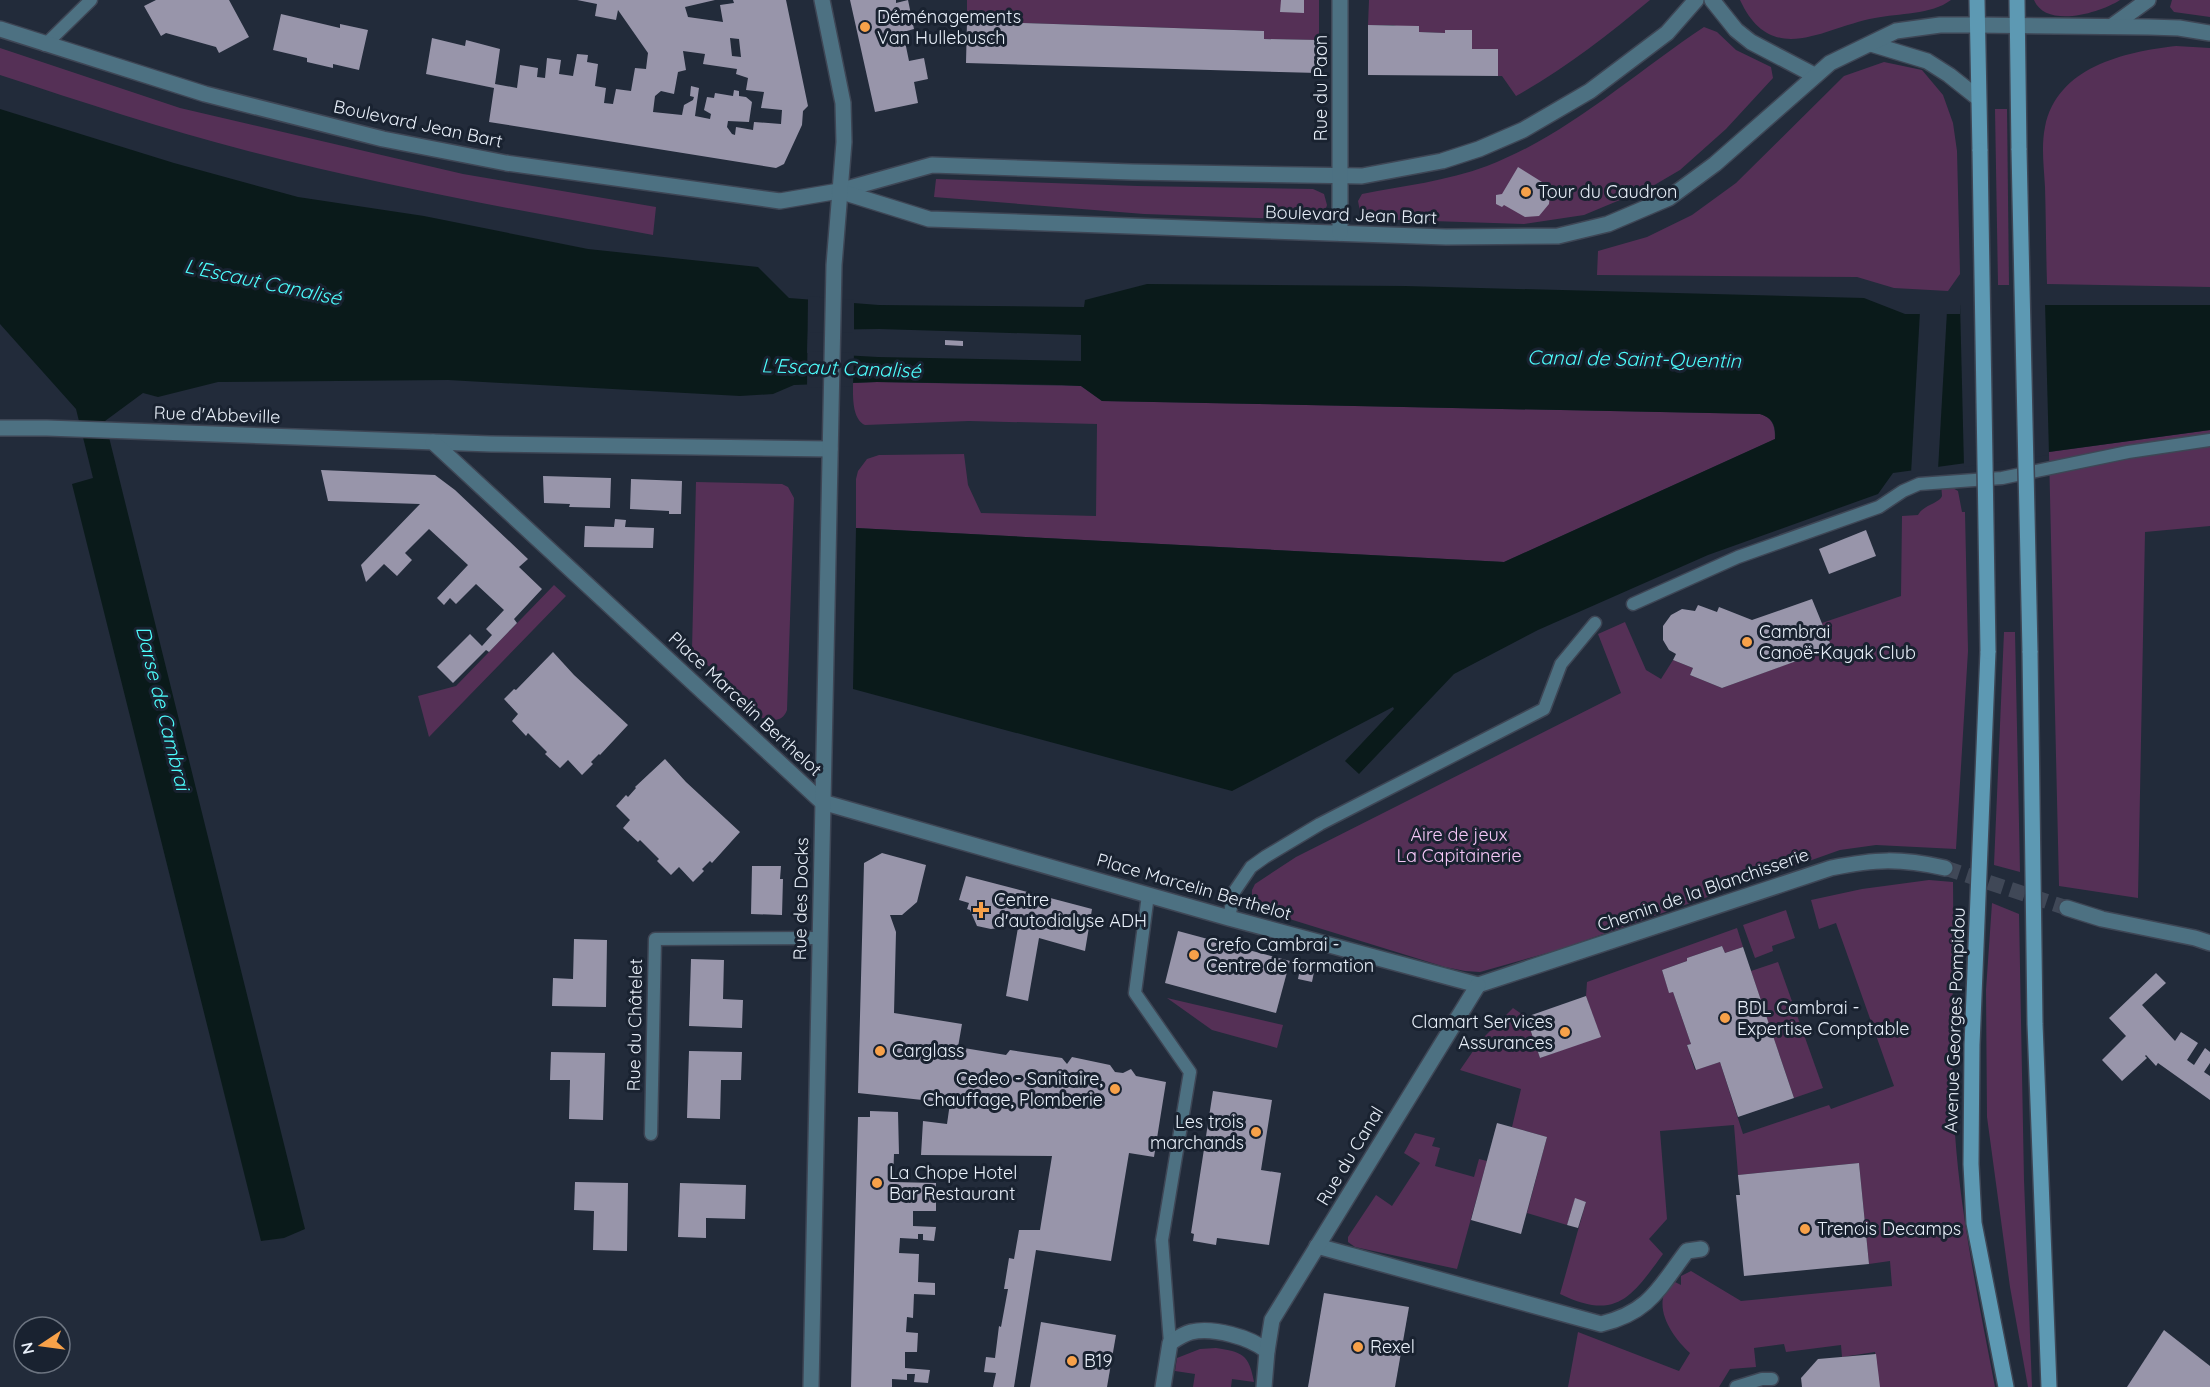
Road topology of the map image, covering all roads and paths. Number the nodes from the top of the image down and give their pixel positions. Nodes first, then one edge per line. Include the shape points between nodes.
1 (91, 0) edge
2 (822, 0) edge
3 (1341, 0) edge
4 (1696, 0) edge
5 (1713, 0) edge
6 (1977, 0) edge
7 (2017, 0) edge
8 (2148, 0) edge
9 (1977, 25) junction
10 (2017, 26) junction
11 (2112, 26) junction
12 (0, 29) edge
13 (2210, 33) edge
14 (1871, 44) junction
15 (45, 45) junction
16 (1814, 75) junction
17 (1978, 98) junction
18 (1341, 176) junction
19 (839, 191) junction
20 (1340, 233) junction
21 (1, 426) edge
22 (2210, 440) edge
23 (433, 442) junction
24 (830, 449) junction
25 (1634, 604) dead end
26 (1595, 623) dead end
27 (822, 802) junction
28 (1945, 867) tunnel mouth
29 (1148, 895) junction
30 (2067, 908) tunnel mouth
31 (1229, 918) junction
32 (820, 938) junction
33 (2210, 943) edge
34 (1478, 985) junction
35 (651, 1134) dead end
36 (1317, 1246) junction
37 (1701, 1249) dead end
38 (1170, 1343) junction
39 (1267, 1352) junction
40 (1772, 1379) dead end
41 (811, 1387) edge
42 (1163, 1387) edge
43 (1264, 1387) edge
44 (1736, 1387) edge
45 (2006, 1387) edge
46 (2049, 1387) edge

1 - 15 lane
2 - 19 street, Rue des Docks via 843,103
3 - 18 street, Rue du Paon
4 - 18 street, Boulevard Jean Bart via 1645,52 1590,91 1523,130 1442,161
5 - 16 street via 1736,30 1751,42
6 - 9 main road, Avenue Georges Pompidou
7 - 10 main road
8 - 11 street
9 - 10 street, Boulevard Jean Bart
9 - 14 street, Boulevard Jean Bart via 1896,31
9 - 17 main road, Avenue Georges Pompidou
10 - 11 street, Boulevard Jean Bart
10 - 46 main road, bridge via 2035,1012
11 - 13 street, Boulevard Jean Bart
12 - 15 street, Boulevard Jean Bart
14 - 16 street, Boulevard Jean Bart via 1845,54
14 - 17 street via 1927,61
15 - 19 street, Boulevard Jean Bart via 249,106 445,152 780,201
16 - 20 street, Boulevard Jean Bart via 1735,148 1683,189 1608,224 1542,238
17 - 45 main road, Avenue Georges Pompidou, bridge via 1988,651 1971,1164 1974,1224
18 - 19 street, Boulevard Jean Bart via 932,165
18 - 20 street, Rue du Paon
19 - 20 street, Boulevard Jean Bart via 929,219
19 - 24 street, Rue des Docks
21 - 23 street, Rue d'Abbeville
22 - 25 lane via 2002,478 1919,484 1880,507 1738,557
23 - 24 street
23 - 27 street, Place Marcelin Berthelot
24 - 27 street, Rue des Docks
26 - 31 lane via 1561,664 1544,709 1265,856 1251,867 1234,892
27 - 29 street, Place Marcelin Berthelot
27 - 32 street, Rue des Docks
28 - 34 street, Chemin de la Blanchisserie via 1896,859 1831,868
29 - 31 street, Place Marcelin Berthelot
29 - 38 lane via 1135,993 1190,1072 1162,1240
30 - 33 street via 2102,920
31 - 34 street, Place Marcelin Berthelot
32 - 35 lane, Rue du Châtelet via 655,939
32 - 41 street, Rue des Docks
34 - 36 street, Rue du Canal
36 - 37 street via 1601,1324 1619,1320 1647,1304 1687,1251
36 - 39 street, Rue du Canal via 1272,1320
38 - 39 street via 1190,1332 1205,1331 1239,1336
38 - 42 street
39 - 43 street, Rue du Canal
40 - 44 lane

